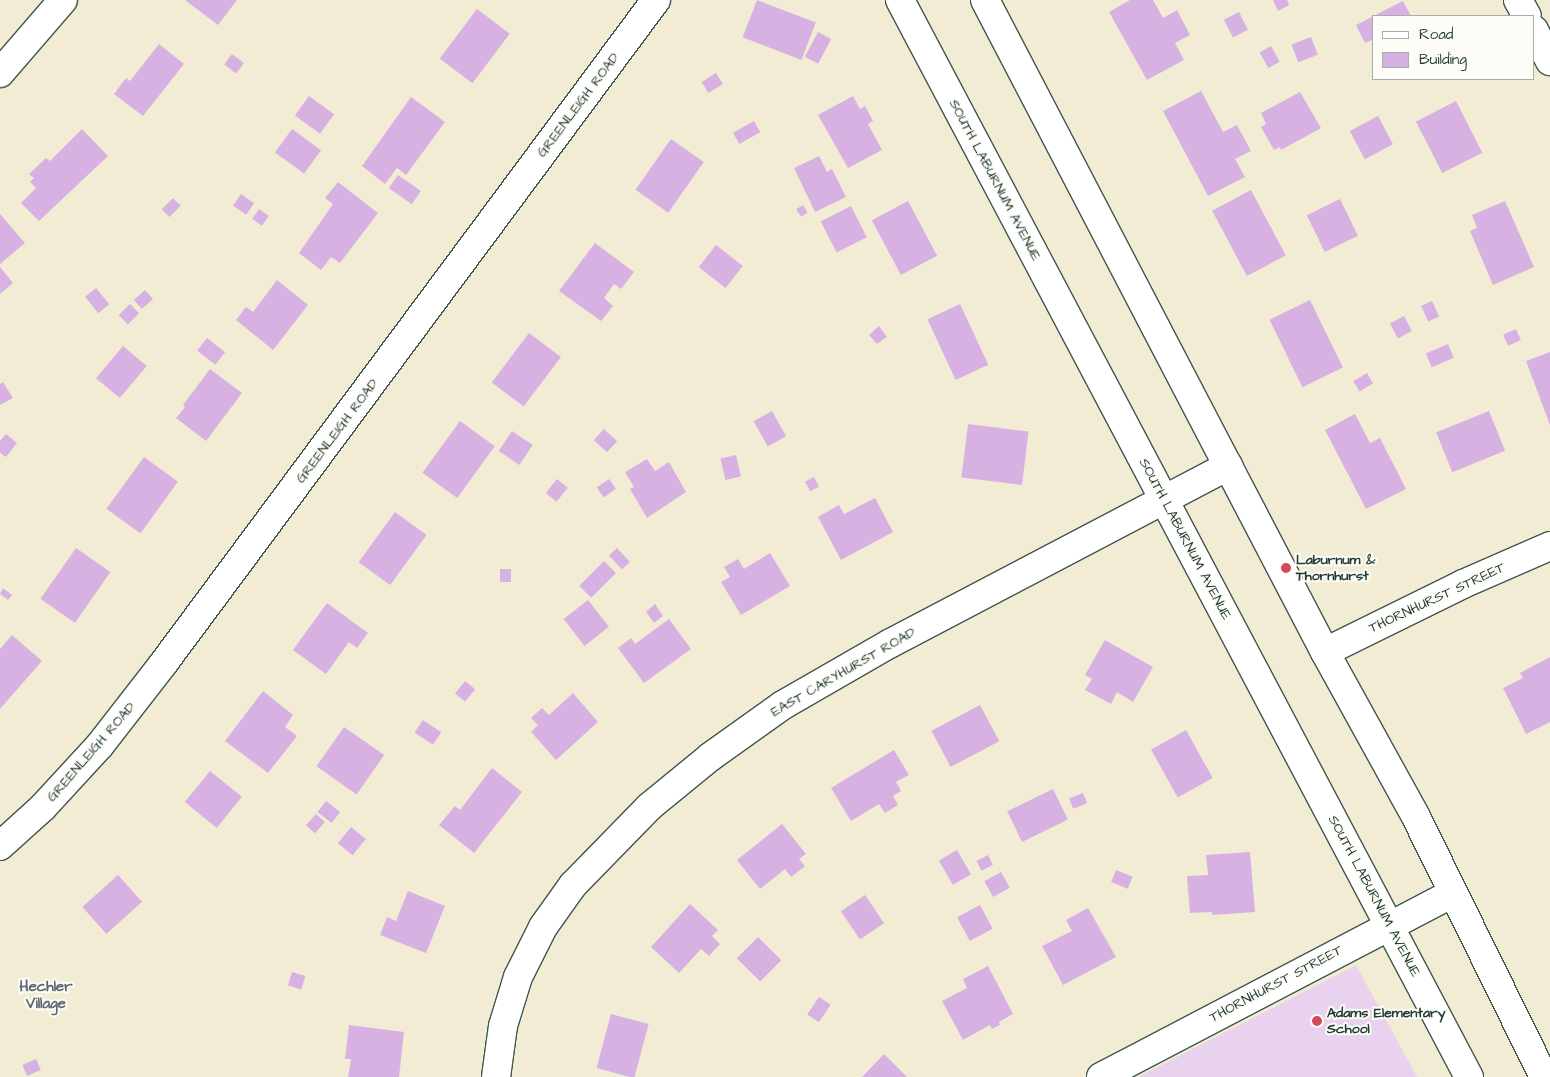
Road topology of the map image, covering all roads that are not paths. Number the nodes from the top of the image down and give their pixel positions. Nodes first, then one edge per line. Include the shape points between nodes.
1 (63, 0) edge
2 (656, 0) edge
3 (900, 0) edge
4 (985, 0) edge
5 (1518, 0) edge
6 (1526, 15) edge
7 (1550, 19) edge
8 (1535, 28) edge
9 (1535, 31) edge
10 (1550, 61) edge
11 (0, 73) edge
12 (1228, 466) junction
13 (1165, 500) junction
14 (1550, 546) edge
15 (1325, 652) junction
16 (0, 846) edge
17 (1453, 893) junction
18 (1388, 924) junction
19 (1137, 1069) edge
20 (496, 1077) edge
21 (1101, 1077) edge
22 (1470, 1077) edge
23 (1544, 1077) edge

1 - 11 street
2 - 16 street, GREENLEIGH ROAD via 164,664 87,759 43,807
3 - 13 street, SOUTH LABURNUM AVENUE
4 - 12 street
5 - 6 street
7 - 8 street
9 - 10 street
12 - 13 street, EAST CARYHURST ROAD
12 - 15 street
13 - 18 street, SOUTH LABURNUM AVENUE
13 - 20 street, EAST CARYHURST ROAD via 891,643 783,705 710,757 649,807 573,885 543,927 518,977 503,1026
14 - 15 street, THORNHURST STREET via 1463,584
15 - 17 street
17 - 18 street, THORNHURST STREET
17 - 23 street
18 - 19 street, THORNHURST STREET
18 - 22 street, SOUTH LABURNUM AVENUE
19 - 21 street, THORNHURST STREET

